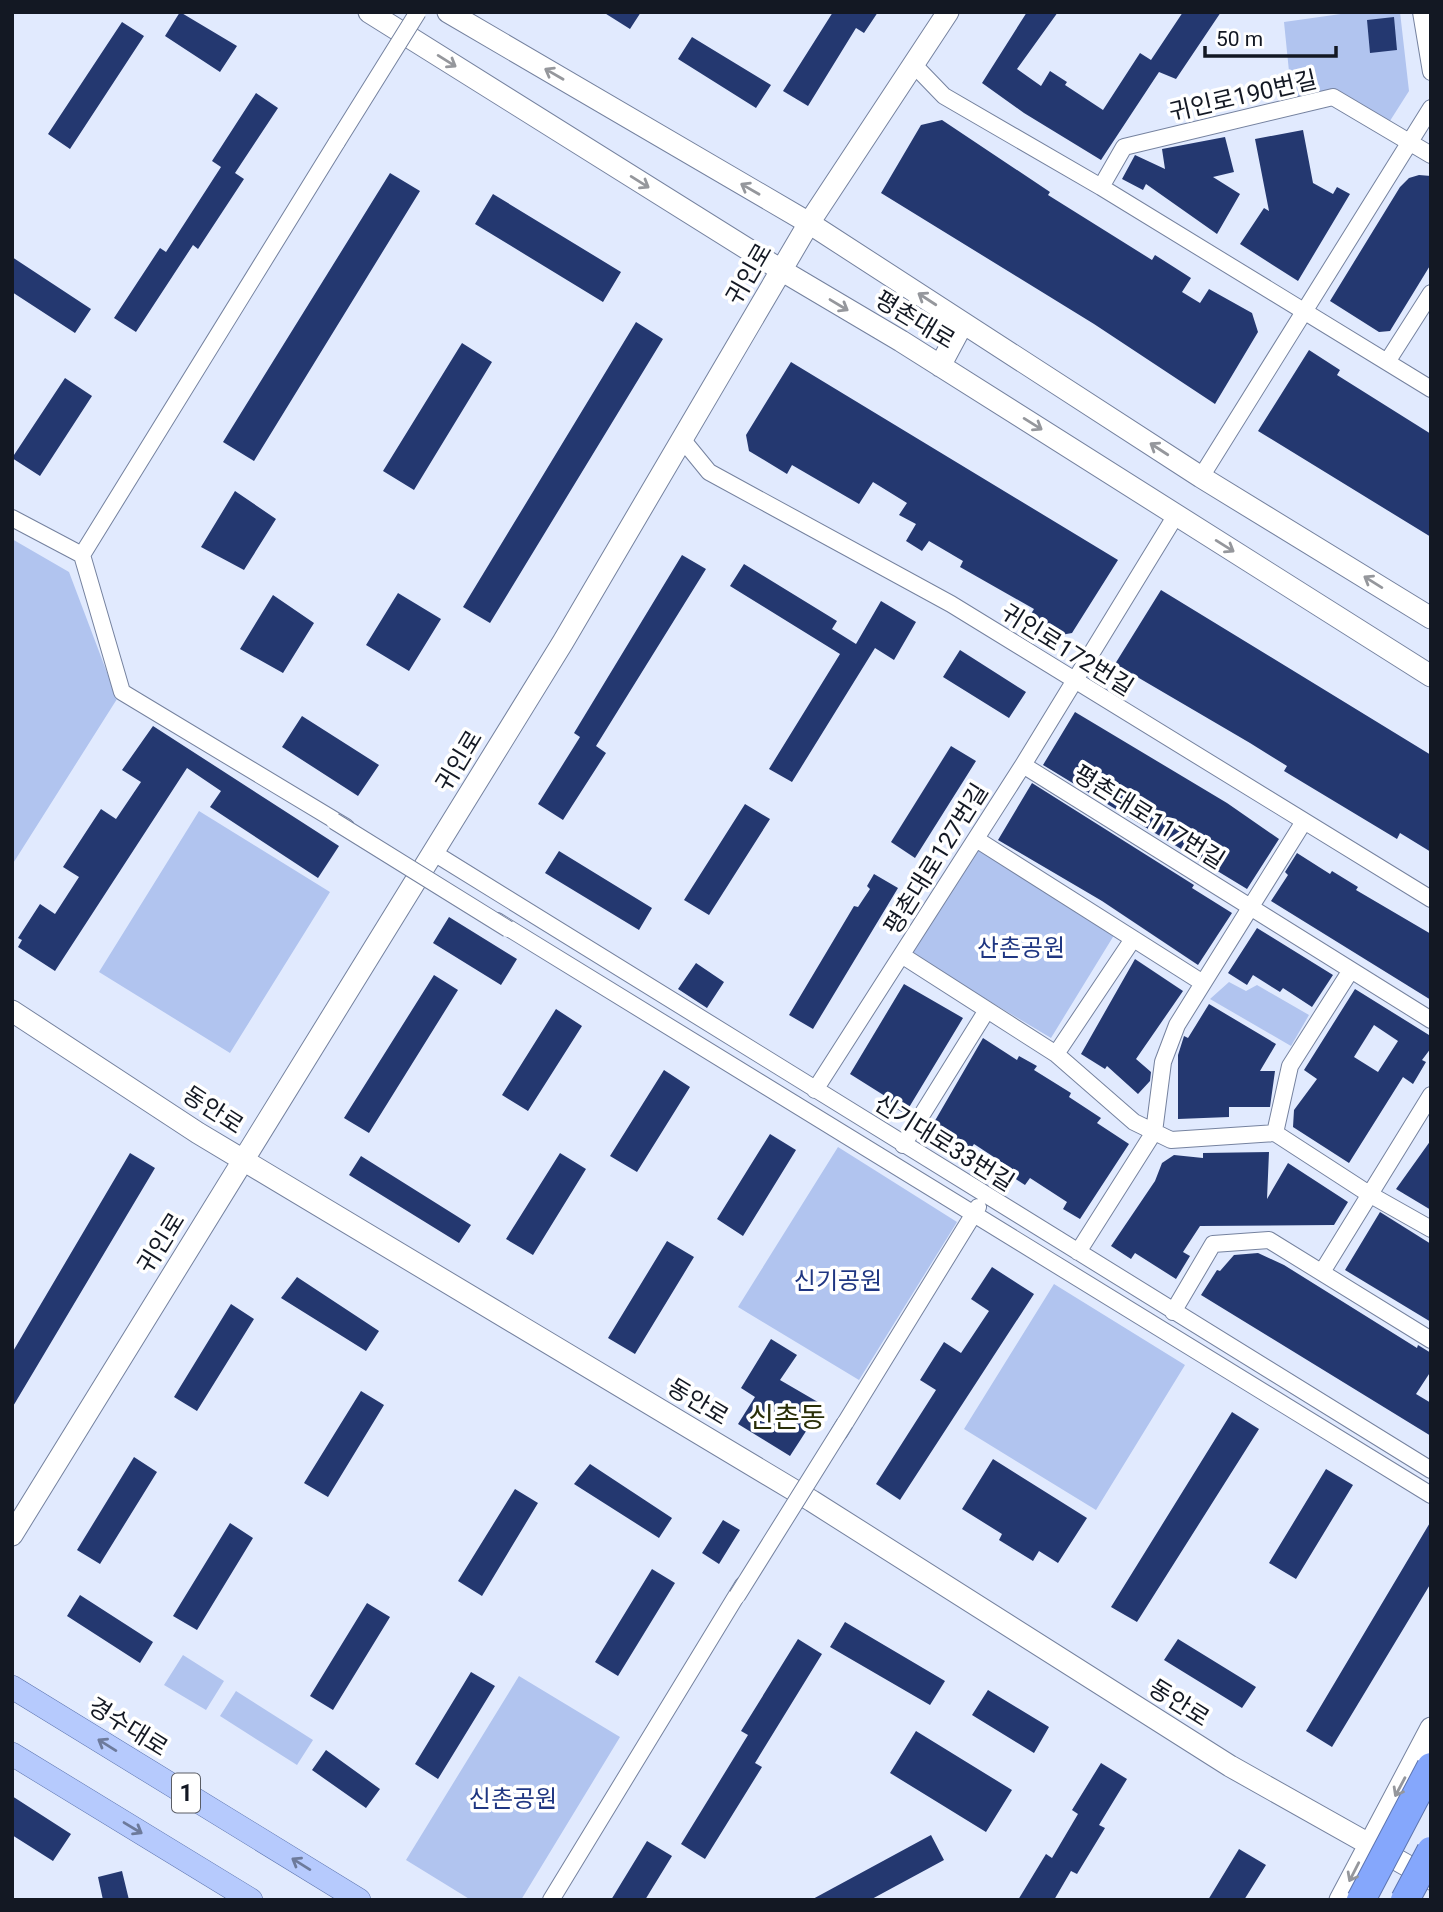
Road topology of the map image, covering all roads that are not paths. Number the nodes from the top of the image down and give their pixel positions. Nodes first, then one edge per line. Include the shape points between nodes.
1 (369, 12) edge
2 (418, 12) edge
3 (448, 12) edge
4 (948, 12) edge
5 (1421, 12) edge
6 (915, 66) junction
7 (1431, 72) edge
8 (1431, 108) edge
9 (1408, 141) junction
10 (1431, 155) edge
11 (1101, 187) junction
12 (809, 223) junction
13 (781, 270) junction
14 (1431, 293) edge
15 (1303, 309) junction
16 (963, 323) junction
17 (1387, 362) junction
18 (940, 366) junction
19 (1431, 389) edge
20 (682, 439) junction
21 (1201, 477) junction
22 (1177, 515) junction
23 (12, 518) edge
24 (82, 555) junction
25 (1431, 618) edge
26 (1431, 676) edge
27 (1073, 681) junction
28 (1023, 765) junction
29 (334, 821) junction
30 (1303, 823) junction
31 (976, 839) junction
32 (385, 848) dead end
33 (434, 853) junction
34 (452, 894) dead end
35 (1431, 899) edge
36 (1251, 908) junction
37 (508, 929) junction
38 (1133, 939) junction
39 (903, 956) junction
40 (1351, 970) junction
41 (1203, 983) junction
42 (987, 1010) junction
43 (12, 1011) edge
44 (1431, 1020) edge
45 (1056, 1054) junction
46 (815, 1090) junction
47 (1431, 1095) edge
48 (1154, 1132) junction
49 (1275, 1133) junction
50 (903, 1145) junction
51 (243, 1160) junction
52 (1369, 1194) junction
53 (985, 1195) junction
54 (974, 1214) junction
55 (1431, 1229) edge
56 (1078, 1252) junction
57 (1322, 1272) junction
58 (1172, 1312) junction
59 (1431, 1340) edge
60 (845, 1423) junction
61 (1431, 1470) edge
62 (815, 1474) dead end
63 (1431, 1496) edge
64 (782, 1522) dead end
65 (12, 1535) edge
66 (737, 1596) junction
67 (12, 1686) edge
68 (1431, 1728) edge
69 (12, 1754) edge
70 (1431, 1767) edge
71 (1431, 1832) edge
72 (1368, 1845) junction
73 (1421, 1860) edge
74 (1431, 1879) edge
75 (251, 1900) edge
76 (359, 1900) edge
77 (551, 1900) edge
78 (1340, 1900) edge
79 (1361, 1900) edge
80 (1395, 1900) edge
81 (1405, 1900) edge

1 -> 13 street, 평촌대로
2 - 24 street, bridge
12 -> 3 street, 평촌대로
4 - 6 street, 귀인로
5 - 7 street
6 - 11 street via 944,96
6 - 12 street, 귀인로
8 - 9 street
9 - 10 street, 귀인로190번길
9 - 11 street, 귀인로190번길 via 1333,97 1124,147
9 - 15 street
11 - 15 street
12 - 13 street, 귀인로
16 -> 12 street, 평촌대로
13 -> 18 street, 평촌대로
13 - 20 street, 귀인로
14 - 17 street
15 - 17 street
15 - 21 street
16 - 18 street
21 -> 16 street, 평촌대로
17 - 19 street
18 -> 22 street, 평촌대로
20 - 27 street, 귀인로172번길 via 709,472 951,604
20 - 33 street, 귀인로
25 -> 21 street, 평촌대로
22 -> 26 street, 평촌대로
22 - 27 street, 평촌대로127번길
23 - 24 street
24 - 29 street via 122,692
27 - 28 street, 평촌대로127번길
27 - 30 street, 귀인로172번길
28 - 31 street, 평촌대로127번길
28 - 36 street, 평촌대로117번길
29 - 32 street
29 - 37 street, bridge
30 - 35 street, 귀인로172번길
30 - 36 street
31 - 38 street
31 - 39 street, 평촌대로127번길
33 - 46 street, 신기대로33번길
33 - 51 street, 귀인로
34 - 37 street
36 - 40 street, 평촌대로117번길
36 - 41 street
37 - 54 street
38 - 41 street
38 - 45 street
39 - 42 street, 평촌대로127번길
39 - 46 street
40 - 44 street, 평촌대로117번길
40 - 49 street via 1290,1066
41 - 48 street via 1177,1025 1163,1062
42 - 45 street, 평촌대로127번길
42 - 50 street
43 - 51 street, 동안로
45 - 48 street, 평촌대로127번길 via 1134,1122
46 - 50 street, 신기대로33번길
47 - 52 street
48 - 49 street, 평촌대로127번길 via 1171,1139
48 - 56 street
49 - 52 street
50 - 53 street, 신기대로33번길
51 - 65 street, 귀인로
51 - 72 street, 동안로 via 812,1501 1230,1766
52 - 55 street
52 - 57 street
53 - 54 street
53 - 56 street, 신기대로33번길
54 - 60 street
54 - 63 street
56 - 58 street, 신기대로33번길
57 - 58 street via 1269,1240 1213,1244
57 - 59 street
58 - 61 street, 신기대로33번길
60 - 62 street
60 - 66 street, bridge
64 - 66 street
66 - 77 street
76 -> 67 main road, 경수대로 / 1
68 -> 72 street
69 -> 75 main road, 1
70 - 79 highway, bridge
71 - 73 street
72 - 73 street, 동안로
72 -> 78 street
73 - 74 street, 동안로
73 - 80 street
73 - 81 highway, bridge

